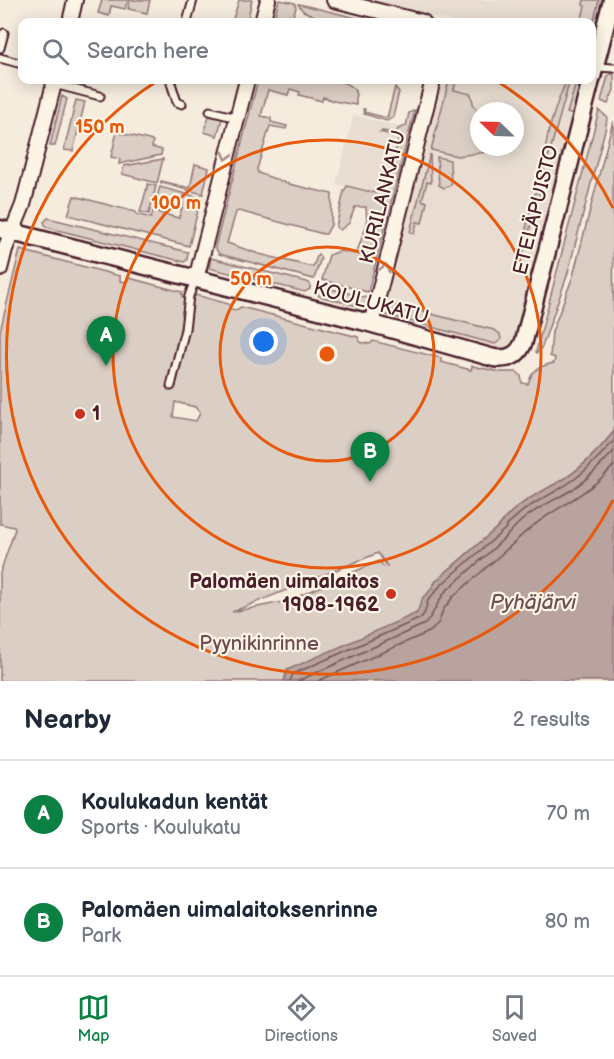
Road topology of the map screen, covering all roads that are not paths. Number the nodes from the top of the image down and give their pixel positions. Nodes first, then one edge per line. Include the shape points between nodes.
1 (75, 0) edge
2 (193, 0) edge
3 (268, 0) edge
4 (334, 0) edge
5 (612, 0) edge
6 (71, 18) edge
7 (188, 18) edge
8 (263, 18) edge
9 (407, 18) edge
10 (4, 33) dead end
11 (0, 48) edge
12 (0, 58) edge
13 (596, 58) edge
14 (18, 63) edge
15 (614, 68) edge
16 (596, 71) edge
17 (54, 84) edge
18 (61, 84) edge
19 (171, 84) edge
20 (246, 84) edge
21 (432, 84) edge
22 (589, 84) edge
23 (100, 96) dead end
24 (182, 104) dead end
25 (210, 111) dead end
26 (237, 118) junction
27 (6, 230) edge
28 (0, 269) edge
29 (196, 279) junction
30 (370, 324) junction
31 (519, 351) joint
32 (171, 386) dead end

1 - 6 street
2 - 7 lane
3 - 8 street
4 - 9 street
5 - 13 street, ETELÄPUISTO
10 - 11 lane
12 - 14 lane
15 - 16 lane
17 - 27 street via 23,205
18 - 23 lane
19 - 24 lane via 177,102
20 - 26 street
30 -> 21 street, KURILANKATU
22 - 31 street, ETELÄPUISTO
25 - 26 lane
26 -> 29 street
27 - 28 street
27 - 29 street, KOULUKATU
29 - 30 street, KOULUKATU
29 - 32 lane
30 - 31 street, KOULUKATU via 497,358 512,357

